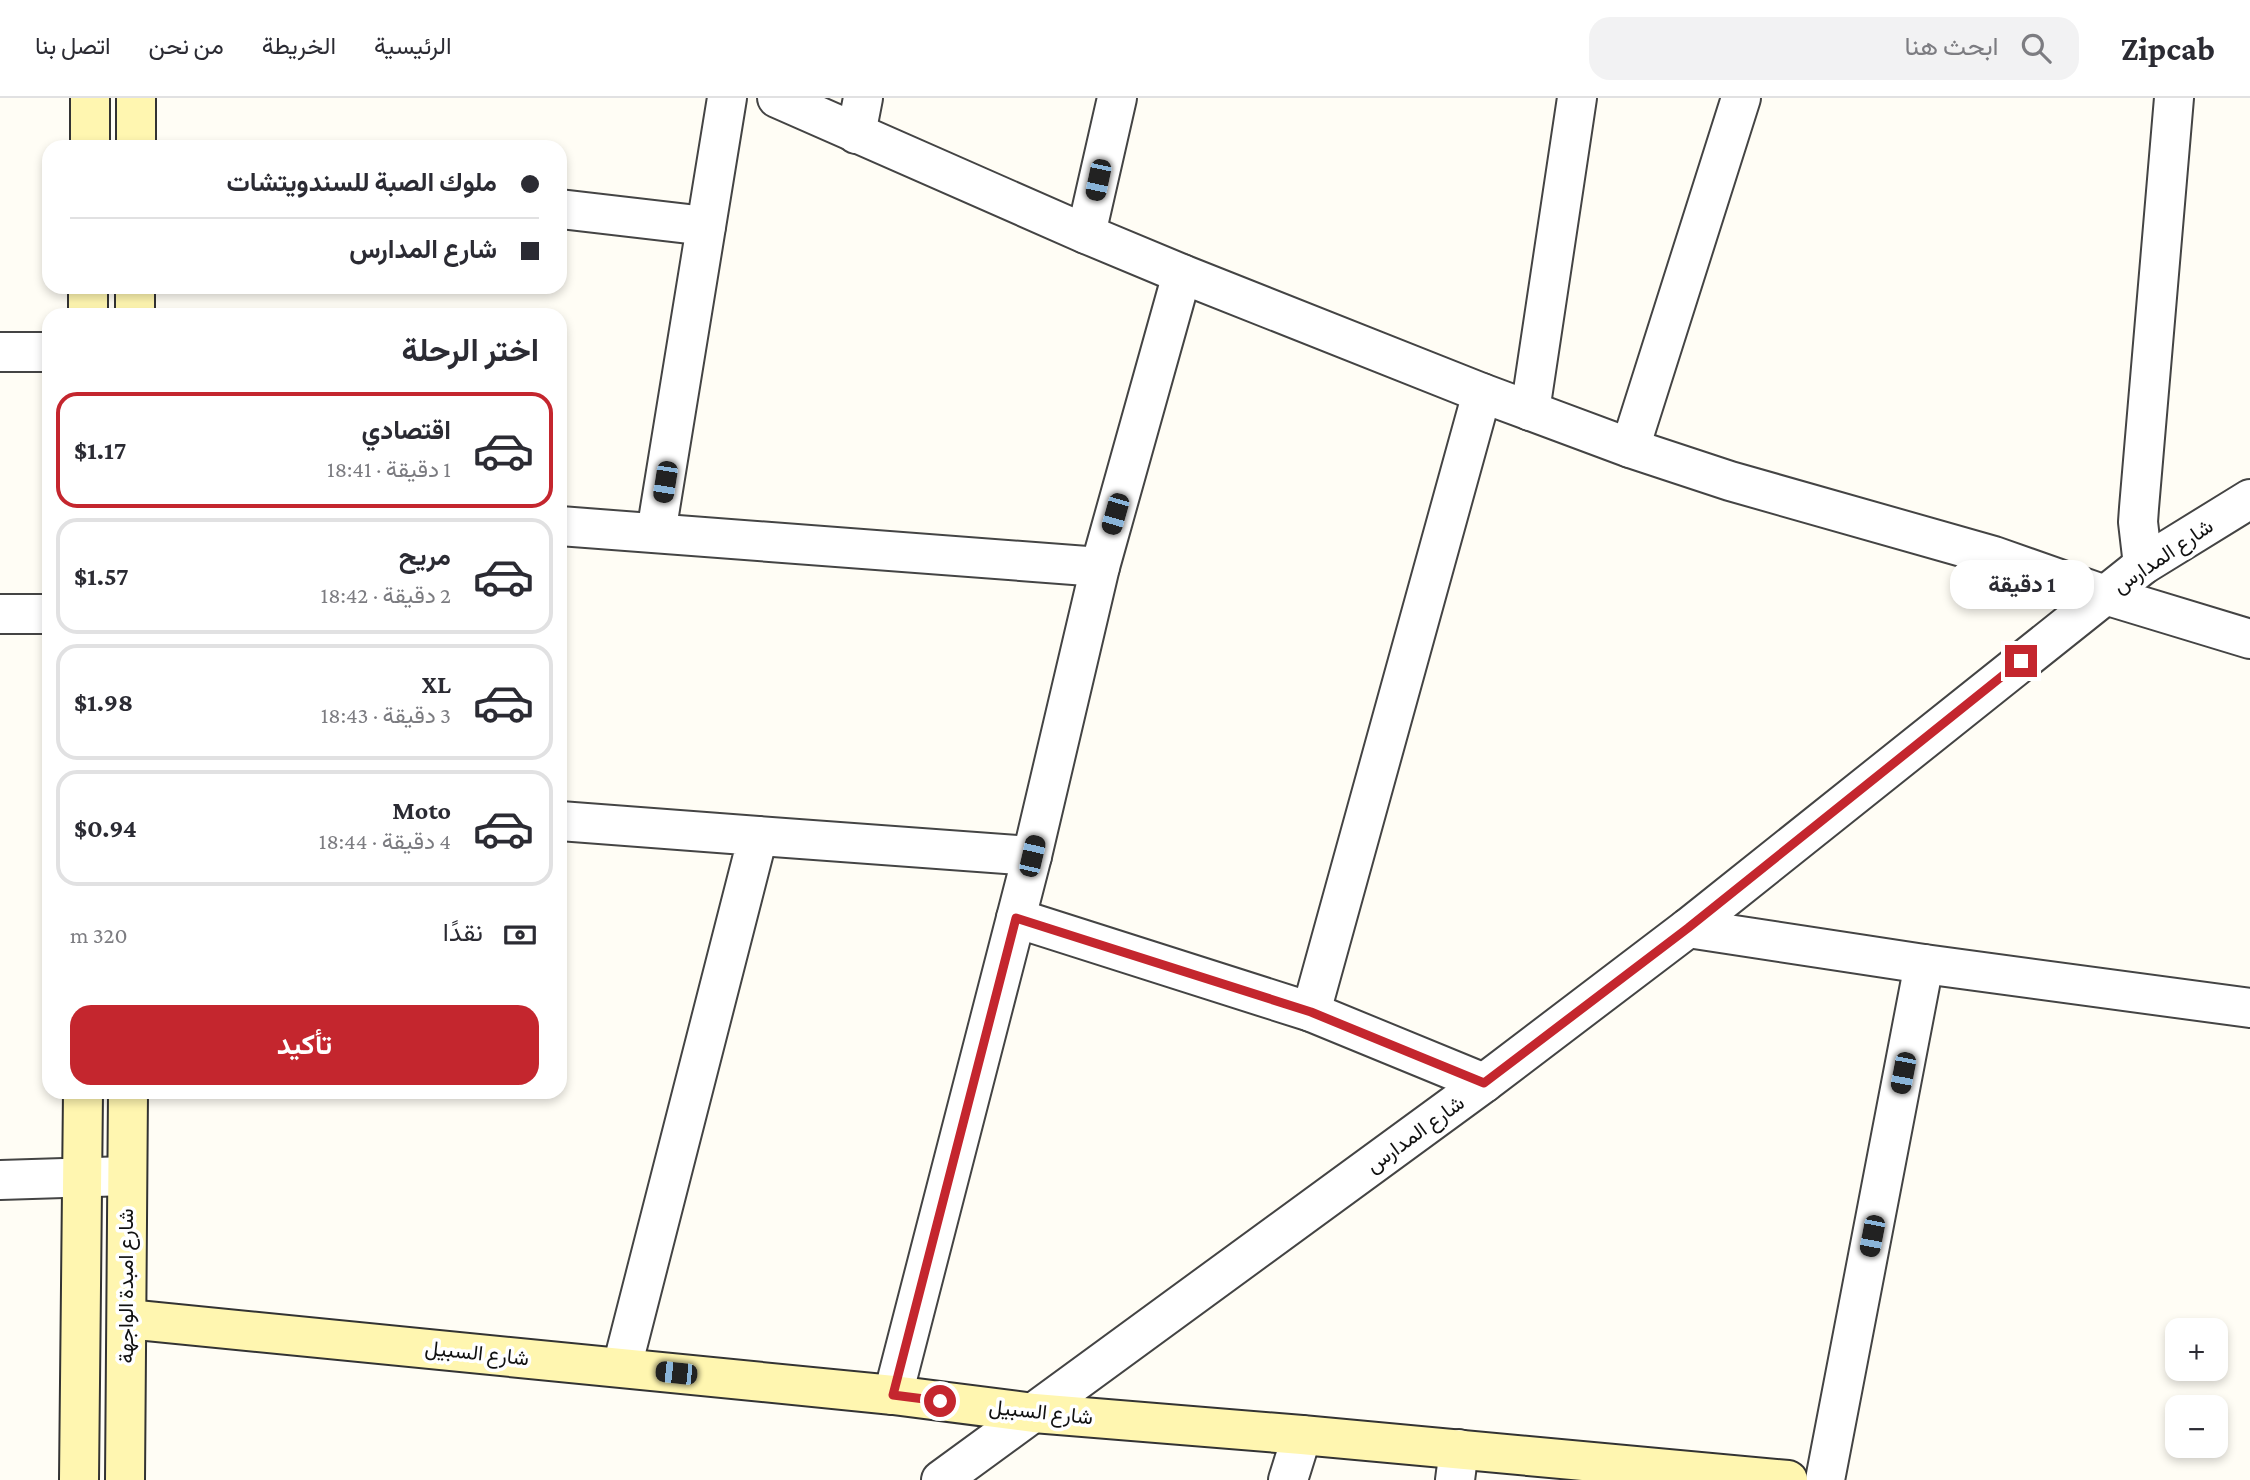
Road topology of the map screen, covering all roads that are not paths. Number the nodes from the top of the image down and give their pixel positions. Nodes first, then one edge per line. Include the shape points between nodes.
1 (90, 98) edge
2 (136, 98) edge
3 (727, 98) edge
4 (777, 98) edge
5 (1116, 98) edge
6 (1577, 98) edge
7 (1741, 98) edge
8 (2175, 98) edge
9 (859, 116) edge
10 (90, 140) edge
11 (136, 140) edge
12 (567, 210) edge
13 (706, 226) junction
14 (1086, 234) junction
15 (1182, 274) junction
16 (0, 352) edge
17 (42, 352) edge
18 (1482, 393) junction
19 (1530, 411) junction
20 (1630, 449) junction
21 (2250, 499) edge
22 (567, 527) edge
23 (656, 533) junction
24 (2143, 565) junction
25 (1100, 567) junction
26 (2105, 594) junction
27 (0, 614) edge
28 (42, 614) edge
29 (2250, 639) edge
30 (567, 822) edge
31 (758, 836) junction
32 (1032, 856) junction
33 (1016, 918) junction
34 (1688, 928) junction
35 (1924, 964) junction
36 (2250, 1008) edge
37 (1311, 1012) junction
38 (1484, 1083) junction
39 (83, 1099) edge
40 (128, 1099) edge
41 (127, 1176) junction
42 (83, 1177) junction
43 (0, 1180) edge
44 (82, 1315) junction
45 (127, 1319) junction
46 (622, 1367) junction
47 (893, 1395) junction
48 (1034, 1413) junction
49 (1302, 1434) junction
50 (1457, 1464) edge
51 (1682, 1475) edge
52 (79, 1480) edge
53 (125, 1480) edge
54 (941, 1480) edge
55 (1288, 1480) edge
56 (1788, 1480) edge
57 (1825, 1480) edge

1 - 10 street
2 - 11 street
3 - 13 street
4 - 9 street
5 - 14 street
6 - 19 street
7 - 20 street
8 - 24 street via 2138,522
9 - 14 street
12 - 13 street
13 - 23 street
14 - 15 street
15 - 18 street
15 - 25 street
16 - 17 street
18 - 19 street
18 - 37 street
19 - 20 street
20 - 26 street via 1994,556
21 - 24 street, شارع المدارس
22 - 23 street
23 - 25 street
24 - 26 street, شارع المدارس
25 - 32 street
26 - 29 street
26 - 34 street, شارع المدارس
27 - 28 street
30 - 31 street
31 - 32 street
31 - 46 street
32 - 33 street
33 - 37 street
33 - 47 street
34 - 35 street
34 - 38 street, شارع المدارس
35 - 36 street
35 - 57 street
37 - 38 street
38 - 48 street, شارع المدارس
39 - 42 street, شارع امبدة الواجهة
40 - 41 street, شارع امبدة الواجهة
41 - 42 street
41 - 45 street, شارع امبدة الواجهة
42 - 43 street
42 - 44 street, شارع امبدة الواجهة
44 - 45 street
44 - 52 street, شارع امبدة الواجهة
45 - 46 street, شارع السبيل
45 - 53 street, شارع امبدة الواجهة
46 - 47 street, شارع السبيل
47 - 48 street, شارع السبيل
48 - 49 street, شارع السبيل
48 - 54 street, شارع المدارس
49 - 50 street, شارع السبيل
49 - 55 street
50 - 51 street, شارع السبيل
51 - 56 street, شارع السبيل

